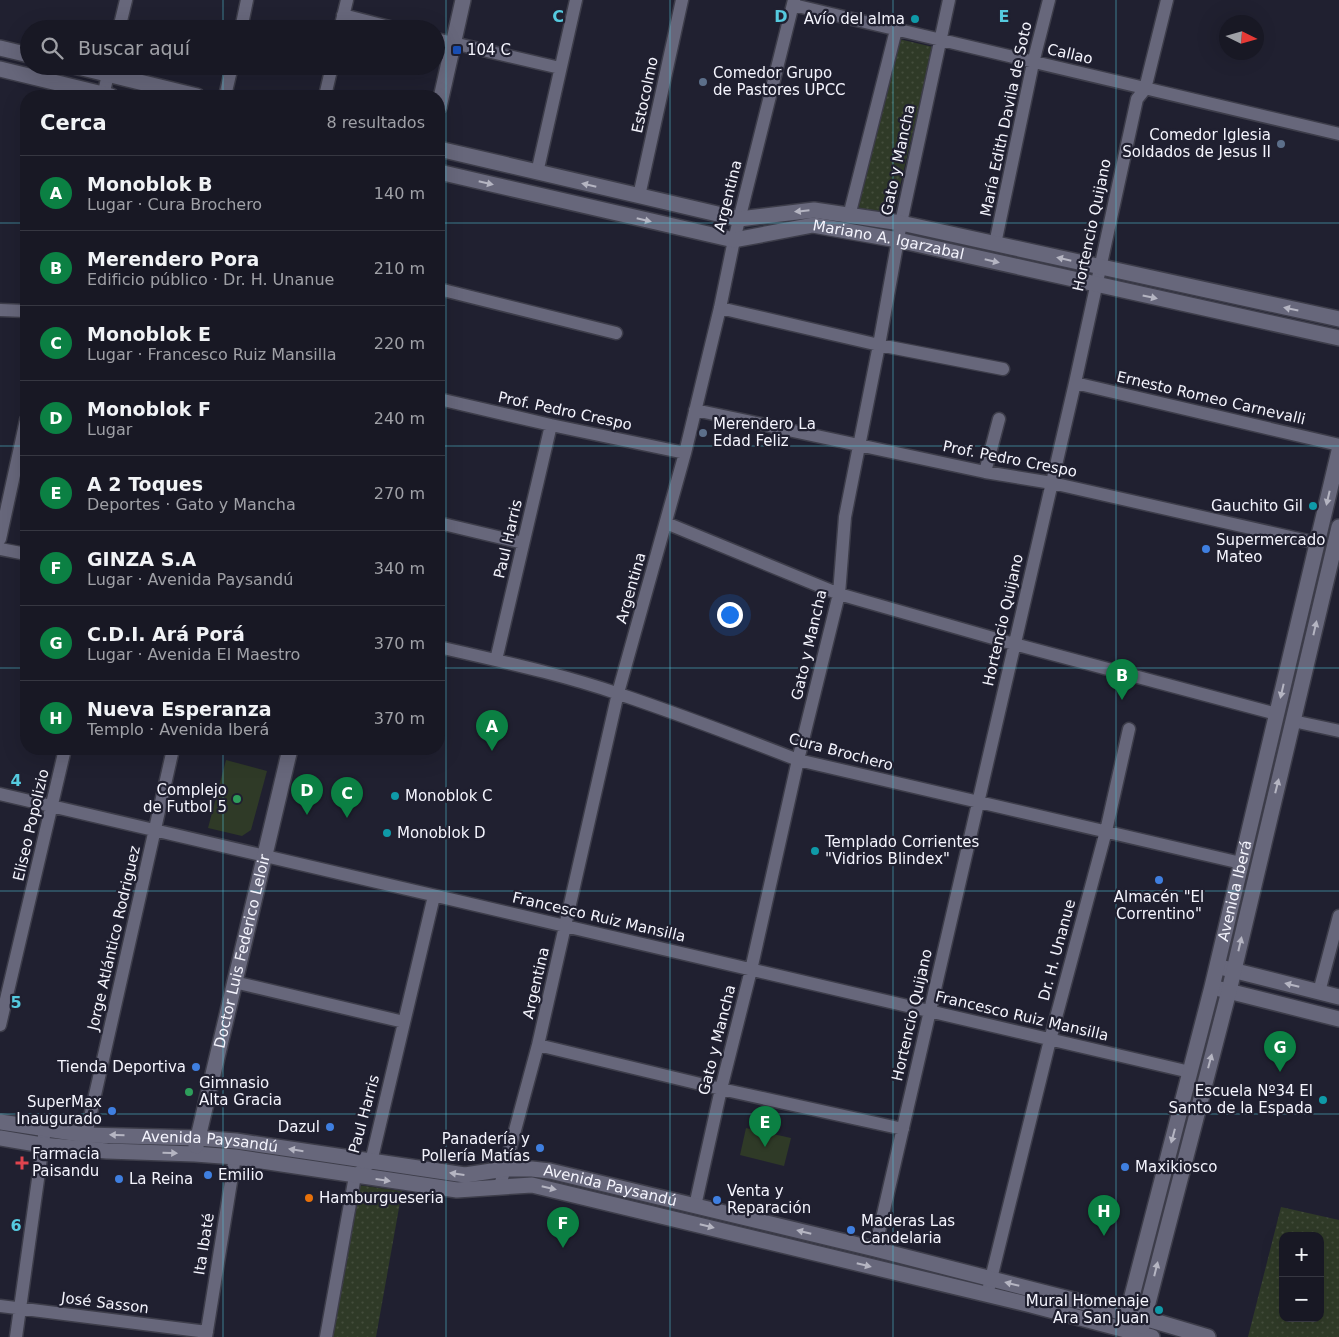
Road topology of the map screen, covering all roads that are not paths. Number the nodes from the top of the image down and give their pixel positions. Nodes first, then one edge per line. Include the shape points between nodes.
1 (126, 0) edge
2 (247, 0) edge
3 (347, 0) edge
4 (463, 0) edge
5 (576, 0) edge
6 (682, 0) edge
7 (949, 0) edge
8 (1048, 0) edge
9 (1167, 0) edge
10 (793, 3) edge
11 (344, 15) junction
12 (121, 20) edge
13 (243, 20) edge
14 (343, 20) edge
15 (363, 20) edge
16 (896, 30) junction
17 (940, 40) junction
18 (445, 41) edge
19 (453, 43) junction
20 (1, 52) edge
21 (20, 54) edge
22 (1033, 62) junction
23 (560, 68) junction
24 (0, 69) edge
25 (20, 74) edge
26 (24, 75) edge
27 (108, 75) edge
28 (126, 75) edge
29 (230, 75) edge
30 (330, 75) edge
31 (1144, 89) junction
32 (82, 90) edge
33 (107, 90) edge
34 (177, 90) edge
35 (226, 90) edge
36 (326, 90) edge
37 (443, 90) edge
38 (1339, 134) edge
39 (445, 150) edge
40 (445, 173) edge
41 (536, 173) junction
42 (639, 196) junction
43 (849, 216) junction
44 (739, 219) junction
45 (901, 223) junction
46 (734, 240) junction
47 (898, 240) junction
48 (996, 244) junction
49 (1100, 268) junction
50 (1097, 285) junction
51 (445, 291) edge
52 (720, 308) junction
53 (0, 310) edge
54 (20, 310) edge
55 (1339, 319) edge
56 (616, 334) dead end
57 (1339, 338) edge
58 (879, 344) junction
59 (1003, 369) dead end
60 (1075, 383) junction
61 (445, 400) edge
62 (696, 410) junction
63 (999, 419) dead end
64 (551, 426) junction
65 (858, 444) junction
66 (1339, 445) edge
67 (20, 447) edge
68 (1339, 451) edge
69 (685, 453) junction
70 (985, 472) junction
71 (1052, 483) junction
72 (666, 522) junction
73 (445, 524) edge
74 (1339, 528) edge
75 (0, 539) edge
76 (523, 543) junction
77 (1317, 543) junction
78 (0, 549) edge
79 (20, 553) edge
80 (1334, 567) edge
81 (839, 594) junction
82 (1014, 644) junction
83 (445, 648) edge
84 (496, 660) junction
85 (618, 693) junction
86 (1277, 714) junction
87 (1293, 721) junction
88 (1129, 729) dead end
89 (1339, 731) edge
90 (64, 755) edge
91 (173, 755) edge
92 (289, 755) edge
93 (798, 760) junction
94 (0, 794) edge
95 (978, 802) junction
96 (53, 806) junction
97 (155, 831) junction
98 (1106, 831) junction
99 (265, 856) junction
100 (1242, 863) junction
101 (434, 896) junction
102 (1339, 916) edge
103 (566, 926) junction
104 (1216, 966) junction
105 (751, 970) junction
106 (1233, 970) junction
107 (234, 982) junction
108 (1212, 987) junction
109 (1228, 991) junction
110 (1319, 992) junction
111 (1339, 997) edge
112 (929, 1011) junction
113 (1339, 1019) edge
114 (404, 1022) junction
115 (0, 1025) edge
116 (1050, 1040) junction
117 (538, 1044) junction
118 (1190, 1072) junction
119 (721, 1089) junction
120 (0, 1122) edge
121 (45, 1129) junction
122 (903, 1129) junction
123 (86, 1135) junction
124 (0, 1138) edge
125 (198, 1138) junction
126 (42, 1145) junction
127 (195, 1154) junction
128 (235, 1157) junction
129 (371, 1162) junction
130 (505, 1170) junction
131 (355, 1176) junction
132 (500, 1186) junction
133 (695, 1206) junction
134 (875, 1249) junction
135 (992, 1279) junction
136 (987, 1295) junction
137 (0, 1306) edge
138 (20, 1309) junction
139 (1127, 1314) junction
140 (1144, 1318) junction
141 (1122, 1333) edge
142 (207, 1334) edge
143 (1143, 1336) edge
144 (16, 1337) edge
145 (326, 1337) edge
146 (1208, 1337) edge

1 - 12 street
2 - 13 street
3 - 11 street
4 - 19 main road
5 - 23 street
6 - 42 street, Estocolmo
7 - 17 street, Gato y Mancha
8 - 22 street, María Edith Davila de Soto
9 - 31 street, Hortencio Quijano
10 - 16 street, Callao
10 - 44 street, Argentina
11 - 14 street
11 - 15 street
16 - 17 street, Callao
16 - 43 street
17 - 22 street, Callao
17 - 45 street, Gato y Mancha
18 - 19 street
19 - 23 street
19 - 37 main road
20 - 21 main road
22 - 31 street, Callao
22 - 48 street, María Edith Davila de Soto
23 - 41 street
24 - 25 main road
26 - 32 main road
27 - 33 street
28 - 34 main road
29 - 35 street
30 - 36 street
31 - 38 street, Callao
31 - 49 street, Hortencio Quijano via 1137,99
39 - 41 main road, Mariano A. Igarzabal
40 -> 46 main road, Mariano A. Igarzabal
42 -> 41 main road, Mariano A. Igarzabal
42 - 44 main road, Mariano A. Igarzabal
43 -> 44 main road, Mariano A. Igarzabal via 814,210
43 - 45 main road, Mariano A. Igarzabal
44 - 46 street, Argentina
45 - 47 street, Gato y Mancha
45 - 48 main road, Mariano A. Igarzabal
46 - 47 main road, Mariano A. Igarzabal via 813,225
46 - 52 street, Argentina
47 -> 50 main road, Mariano A. Igarzabal
47 - 58 street, Gato y Mancha
49 -> 48 main road, Mariano A. Igarzabal
49 - 50 street, Hortencio Quijano
55 -> 49 main road, Mariano A. Igarzabal
50 -> 57 main road, Mariano A. Igarzabal
50 - 60 street, Hortencio Quijano
51 - 56 street
52 - 58 street
52 - 62 street, Argentina
53 - 54 street
58 - 59 street
58 - 65 street, Gato y Mancha
60 - 66 street, Ernesto Romeo Carnevalli
60 - 71 street, Hortencio Quijano
61 - 64 street, Prof. Pedro Crespo
62 - 65 street, Prof. Pedro Crespo
62 - 69 street, Argentina
63 - 70 street
64 - 69 street, Prof. Pedro Crespo
64 - 76 street, Paul Harris
65 - 70 street, Prof. Pedro Crespo
65 - 81 street, Gato y Mancha via 844,516
67 - 75 street
68 -> 77 main road, Avenida Iberá
69 - 72 street, Argentina
70 - 71 street, Prof. Pedro Crespo
71 - 77 street, Prof. Pedro Crespo
71 - 82 street, Hortencio Quijano
72 - 81 street
72 - 85 street, Argentina
73 - 76 street
74 - 80 main road, Avenida Iberá
76 - 84 street, Paul Harris
77 -> 86 main road, Avenida Iberá
78 - 79 street
87 -> 80 main road, Avenida Iberá
81 - 82 street
81 - 93 street, Gato y Mancha
82 - 86 street
82 - 95 street, Hortencio Quijano
83 - 84 street, Cura Brochero
84 - 85 street, Cura Brochero
85 - 93 street, Cura Brochero
85 - 103 street, Argentina
86 - 100 main road, Avenida Iberá
87 - 89 street
106 -> 87 main road, Avenida Iberá
88 - 98 street, Dr. H. Unanue
90 - 96 street, Eliseo Popolizio
91 - 97 street, Jorge Atlántico Rodriguez
92 - 99 main road, Doctor Luis Federico Leloir
93 - 95 street, Cura Brochero
93 - 105 street, Gato y Mancha
94 - 96 street, Francesco Ruiz Mansilla
95 - 98 street, Cura Brochero
95 - 112 street, Hortencio Quijano
96 - 97 street, Francesco Ruiz Mansilla
96 - 115 street, Eliseo Popolizio
97 - 99 street, Francesco Ruiz Mansilla
97 - 123 street, Jorge Atlántico Rodriguez
98 - 100 street, Cura Brochero
98 - 116 street, Dr. H. Unanue
99 - 101 street, Francesco Ruiz Mansilla
99 - 107 main road, Doctor Luis Federico Leloir
100 - 104 main road, Avenida Iberá
101 - 103 street, Francesco Ruiz Mansilla
101 - 114 street, Paul Harris
102 - 110 street
103 - 105 street, Francesco Ruiz Mansilla
103 - 117 street, Argentina
104 - 106 main road
104 - 108 main road, Avenida Iberá
105 - 112 street, Francesco Ruiz Mansilla
105 - 119 street, Gato y Mancha
106 - 109 main road, Avenida Iberá
110 -> 106 main road
107 - 114 street
107 - 125 main road, Doctor Luis Federico Leloir
108 - 109 main road
108 - 118 main road, Avenida Iberá
109 - 113 main road
140 -> 109 main road, Avenida Iberá
110 - 111 main road
112 - 116 street, Francesco Ruiz Mansilla
112 - 122 street, Hortencio Quijano
114 - 129 street, Paul Harris
116 - 118 street, Francesco Ruiz Mansilla
116 - 135 street, Dr. H. Unanue
117 - 119 street
117 - 130 street, Argentina
118 -> 139 main road, Avenida Iberá
119 - 122 street
119 - 133 street, Gato y Mancha
120 - 121 main road, Avenida Paysandú
121 - 123 main road, Avenida Paysandú
121 - 126 street
122 - 134 street, Hortencio Quijano
125 -> 123 main road, Avenida Paysandú
124 - 126 main road, Avenida Paysandú
125 - 127 main road, Doctor Luis Federico Leloir
129 -> 125 main road, Avenida Paysandú
126 -> 127 main road, Avenida Paysandú
126 - 138 street
127 - 128 main road, Avenida Paysandú
128 - 131 main road, Avenida Paysandú
128 - 142 street, Ita Ibaté
130 -> 129 main road, Avenida Paysandú via 465,1175
129 - 131 street, Paul Harris
130 - 132 street, Argentina
130 - 133 main road, Avenida Paysandú via 550,1172
131 -> 132 main road, Avenida Paysandú via 457,1190
131 - 145 street, Paul Harris
132 -> 136 main road, Avenida Paysandú via 550,1188
134 -> 133 main road, Avenida Paysandú
134 - 135 main road, Avenida Paysandú
135 - 136 street, Dr. H. Unanue
139 -> 135 main road, Avenida Paysandú
136 - 141 main road, Avenida Paysandú
137 - 138 street, José Sasson
138 - 142 street, José Sasson
138 - 144 street
139 - 140 main road, Avenida Paysandú
139 - 141 main road, Avenida Iberá
140 - 143 main road, Avenida Iberá
140 - 146 main road, Avenida Paysandú
141 - 143 main road, Avenida Paysandú

